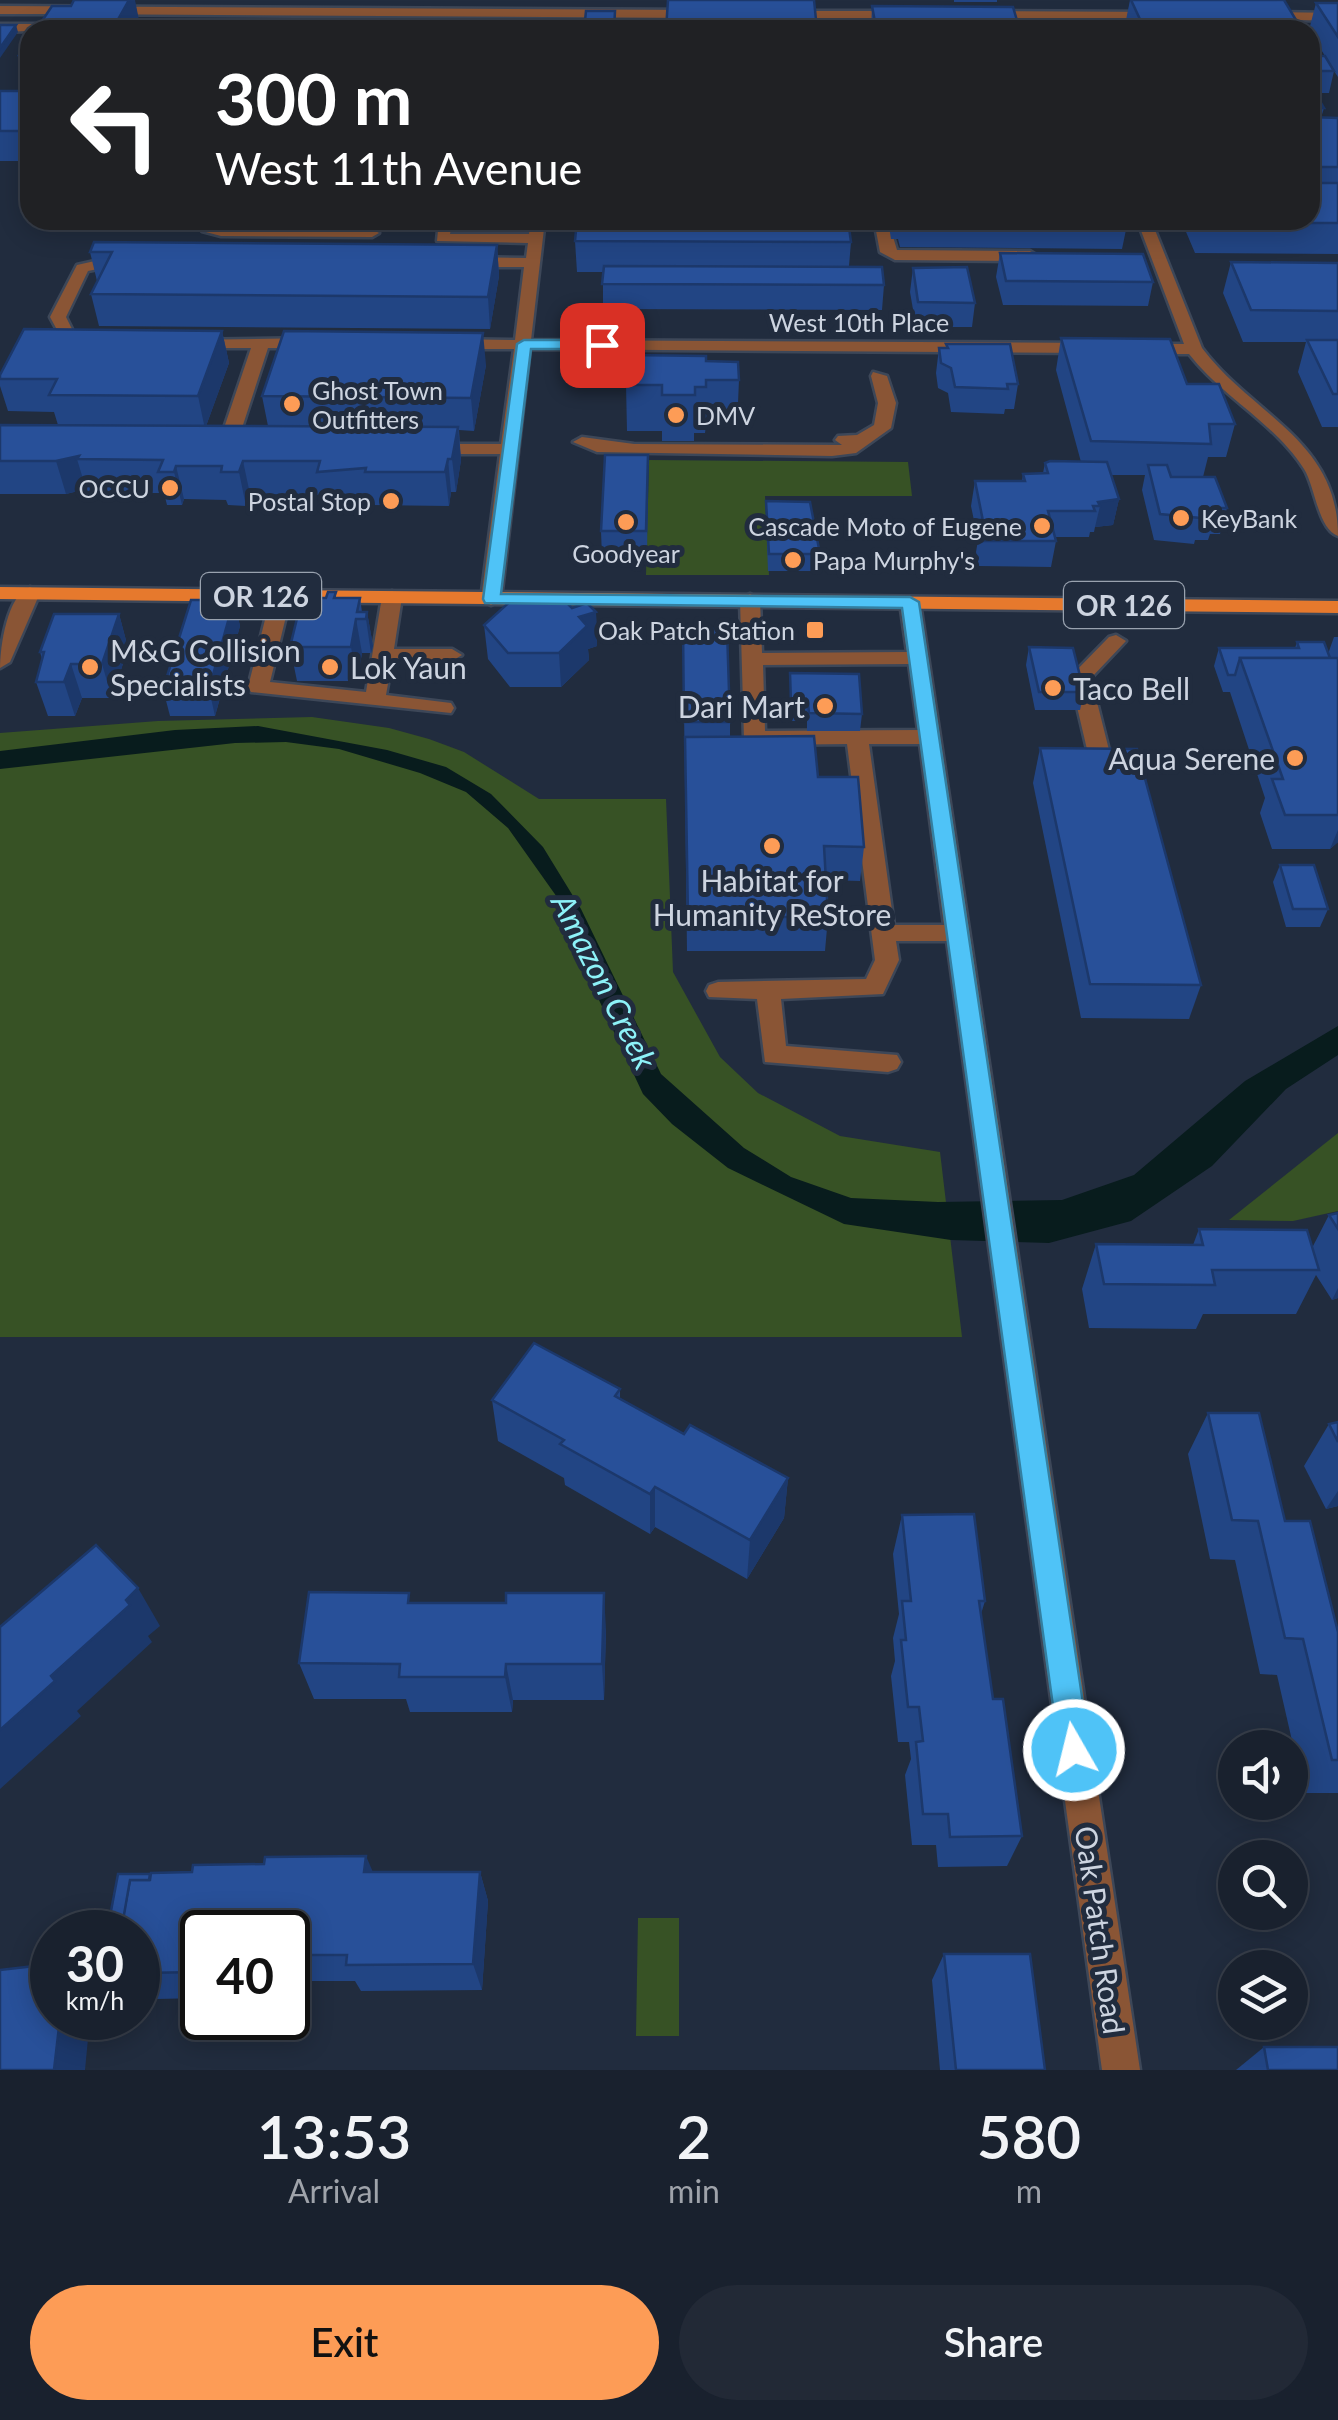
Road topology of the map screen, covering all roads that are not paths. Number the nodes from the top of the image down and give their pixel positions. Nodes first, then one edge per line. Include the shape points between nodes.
1 (1060, 0) edge
2 (1258, 0) edge
3 (384, 6) edge
4 (0, 10) edge
5 (64, 10) junction
6 (560, 14) junction
7 (705, 14) edge
8 (771, 14) edge
9 (909, 15) edge
10 (966, 15) edge
11 (1066, 16) junction
12 (1179, 16) edge
13 (1251, 16) edge
14 (1269, 16) junction
15 (1338, 17) edge
16 (57, 20) edge
17 (559, 20) edge
18 (1067, 20) edge
19 (214, 230) edge
20 (444, 230) edge
21 (537, 230) edge
22 (883, 230) edge
23 (1145, 230) edge
24 (372, 233) dead end
25 (536, 239) junction
26 (1046, 256) edge
27 (154, 259) edge
28 (454, 262) edge
29 (533, 263) junction
30 (104, 343) edge
31 (182, 343) edge
32 (261, 343) junction
33 (336, 343) edge
34 (430, 344) edge
35 (524, 344) junction
36 (1194, 349) junction
37 (880, 376) dead end
38 (584, 421) dead end
39 (662, 436) edge
40 (694, 437) edge
41 (860, 440) junction
42 (582, 442) dead end
43 (269, 448) edge
44 (418, 448) edge
45 (511, 449) junction
46 (1338, 530) edge
47 (0, 592) edge
48 (30, 593) junction
49 (281, 596) junction
50 (392, 597) junction
51 (492, 599) junction
52 (750, 600) junction
53 (910, 602) junction
54 (1338, 607) edge
55 (1116, 641) dead end
56 (382, 655) junction
57 (452, 655) dead end
58 (917, 658) junction
59 (752, 659) junction
60 (0, 662) edge
61 (375, 700) junction
62 (444, 708) dead end
63 (928, 737) junction
64 (857, 738) junction
65 (1101, 762) edge
66 (883, 933) junction
67 (957, 933) junction
68 (768, 990) junction
69 (718, 991) dead end
70 (888, 1062) dead end
71 (1121, 2070) edge

1 - 11 street
2 - 14 street
3 - 5 street
3 - 6 street
4 - 5 street
5 - 16 street
6 - 7 street
6 - 17 street
8 - 9 street
10 - 11 street
11 - 12 street
11 - 18 street
13 - 14 street
14 - 15 street
19 - 24 street
20 - 25 street via 442,238
21 - 25 street
22 - 26 street via 888,252 895,255
23 - 36 street via 1149,257
25 - 29 street
27 - 30 street via 82,268 58,316 67,334
28 - 29 street
29 - 35 street
31 - 32 street
32 - 33 street
32 - 43 street via 232,432 238,443
34 - 35 street, West 10th Place
35 - 36 street, West 10th Place
35 - 45 street
36 - 46 street via 1299,449
37 - 41 street via 887,413 882,428
38 - 39 street via 605,436
40 - 41 street via 720,431
41 - 42 street via 832,451
44 - 45 street
45 - 51 street
47 - 48 main road, OR 126
48 - 49 main road, OR 126
48 - 60 street
49 - 50 main road, OR 126
49 - 61 street via 258,687
50 - 51 main road, OR 126
50 - 56 street
51 - 52 main road, OR 126
52 - 53 main road, OR 126
52 - 59 street
53 - 54 main road, OR 126
53 - 58 street, Oak Patch Road
55 - 65 street via 1080,676
56 - 57 street
56 - 61 street
58 - 59 street
58 - 63 street, Oak Patch Road
59 - 64 street via 756,738
61 - 62 street
63 - 64 street
63 - 67 street, Oak Patch Road
64 - 66 street
66 - 67 street
66 - 68 street via 887,960 874,988
67 - 71 street, Oak Patch Road
68 - 69 street
68 - 70 street via 774,1055

